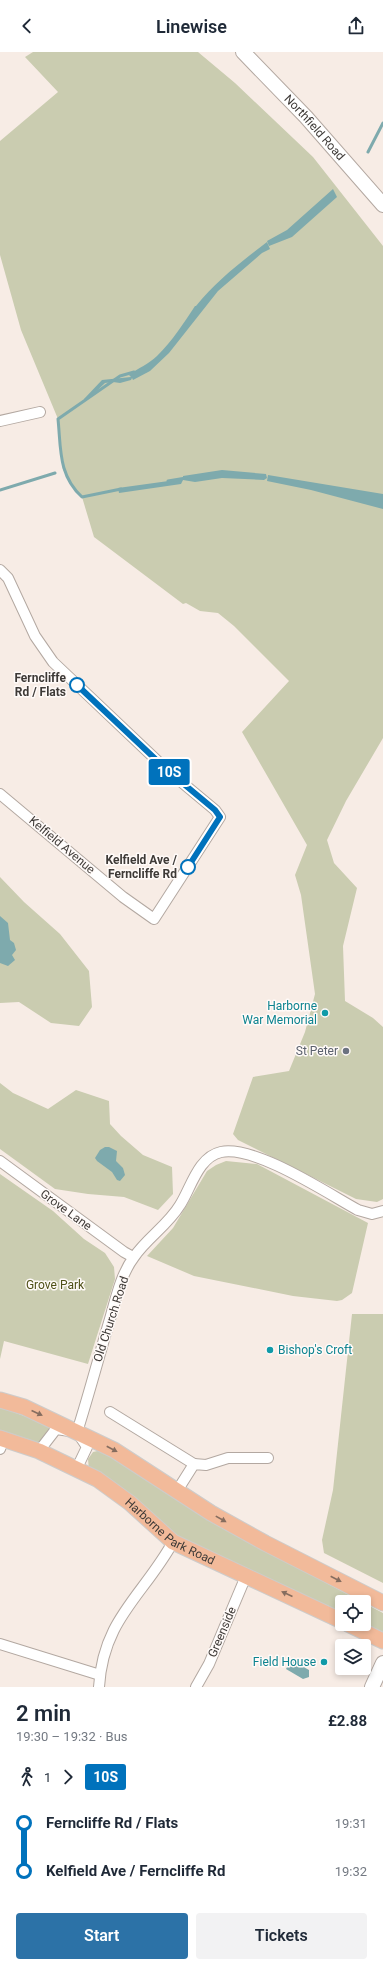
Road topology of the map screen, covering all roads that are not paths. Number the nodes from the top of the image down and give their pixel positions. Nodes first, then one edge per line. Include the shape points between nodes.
1 (243, 52) edge
2 (382, 204) edge
3 (40, 412) dead end
4 (0, 421) edge
5 (0, 570) edge
6 (0, 794) edge
7 (0, 1161) edge
8 (383, 1211) edge
9 (133, 1257) junction
10 (0, 1400) edge
11 (110, 1412) dead end
12 (77, 1432) junction
13 (1, 1442) edge
14 (39, 1451) junction
15 (268, 1458) dead end
16 (194, 1464) junction
17 (77, 1468) junction
18 (177, 1491) junction
19 (173, 1542) junction
20 (246, 1576) junction
21 (383, 1604) edge
22 (335, 1618) edge
23 (362, 1631) edge
24 (383, 1641) edge
25 (0, 1644) edge
26 (383, 1662) edge
27 (100, 1674) junction
28 (99, 1687) edge
29 (196, 1687) edge
30 (372, 1687) edge

1 - 2 street, Northfield Road via 306,117
3 - 4 street
5 - 6 street, Kelfield Avenue via 8,578 35,636 53,662 220,817 154,919 123,898
7 - 9 street, Grove Lane
8 - 9 street, Old Church Road via 372,1214 358,1210 262,1158 244,1152 221,1152 211,1156 202,1165 172,1218
9 - 12 street, Old Church Road via 122,1281
10 -> 12 main road via 24,1407
11 - 16 street
12 - 14 street via 56,1429
12 - 17 street via 87,1447
12 -> 18 main road via 114,1450
13 - 14 main road, Harborne Park Road
14 - 17 main road, Harborne Park Road
15 - 16 street via 228,1458 206,1465
16 - 18 street
17 - 19 main road, Harborne Park Road via 130,1503
18 -> 21 main road via 265,1543
19 - 20 main road, Harborne Park Road
19 - 27 street via 116,1625 108,1642
22 -> 20 main road, Harborne Park Road
20 - 29 street, Greenside via 209,1664
23 - 24 main road
25 - 27 street
26 - 30 street
27 - 28 street

